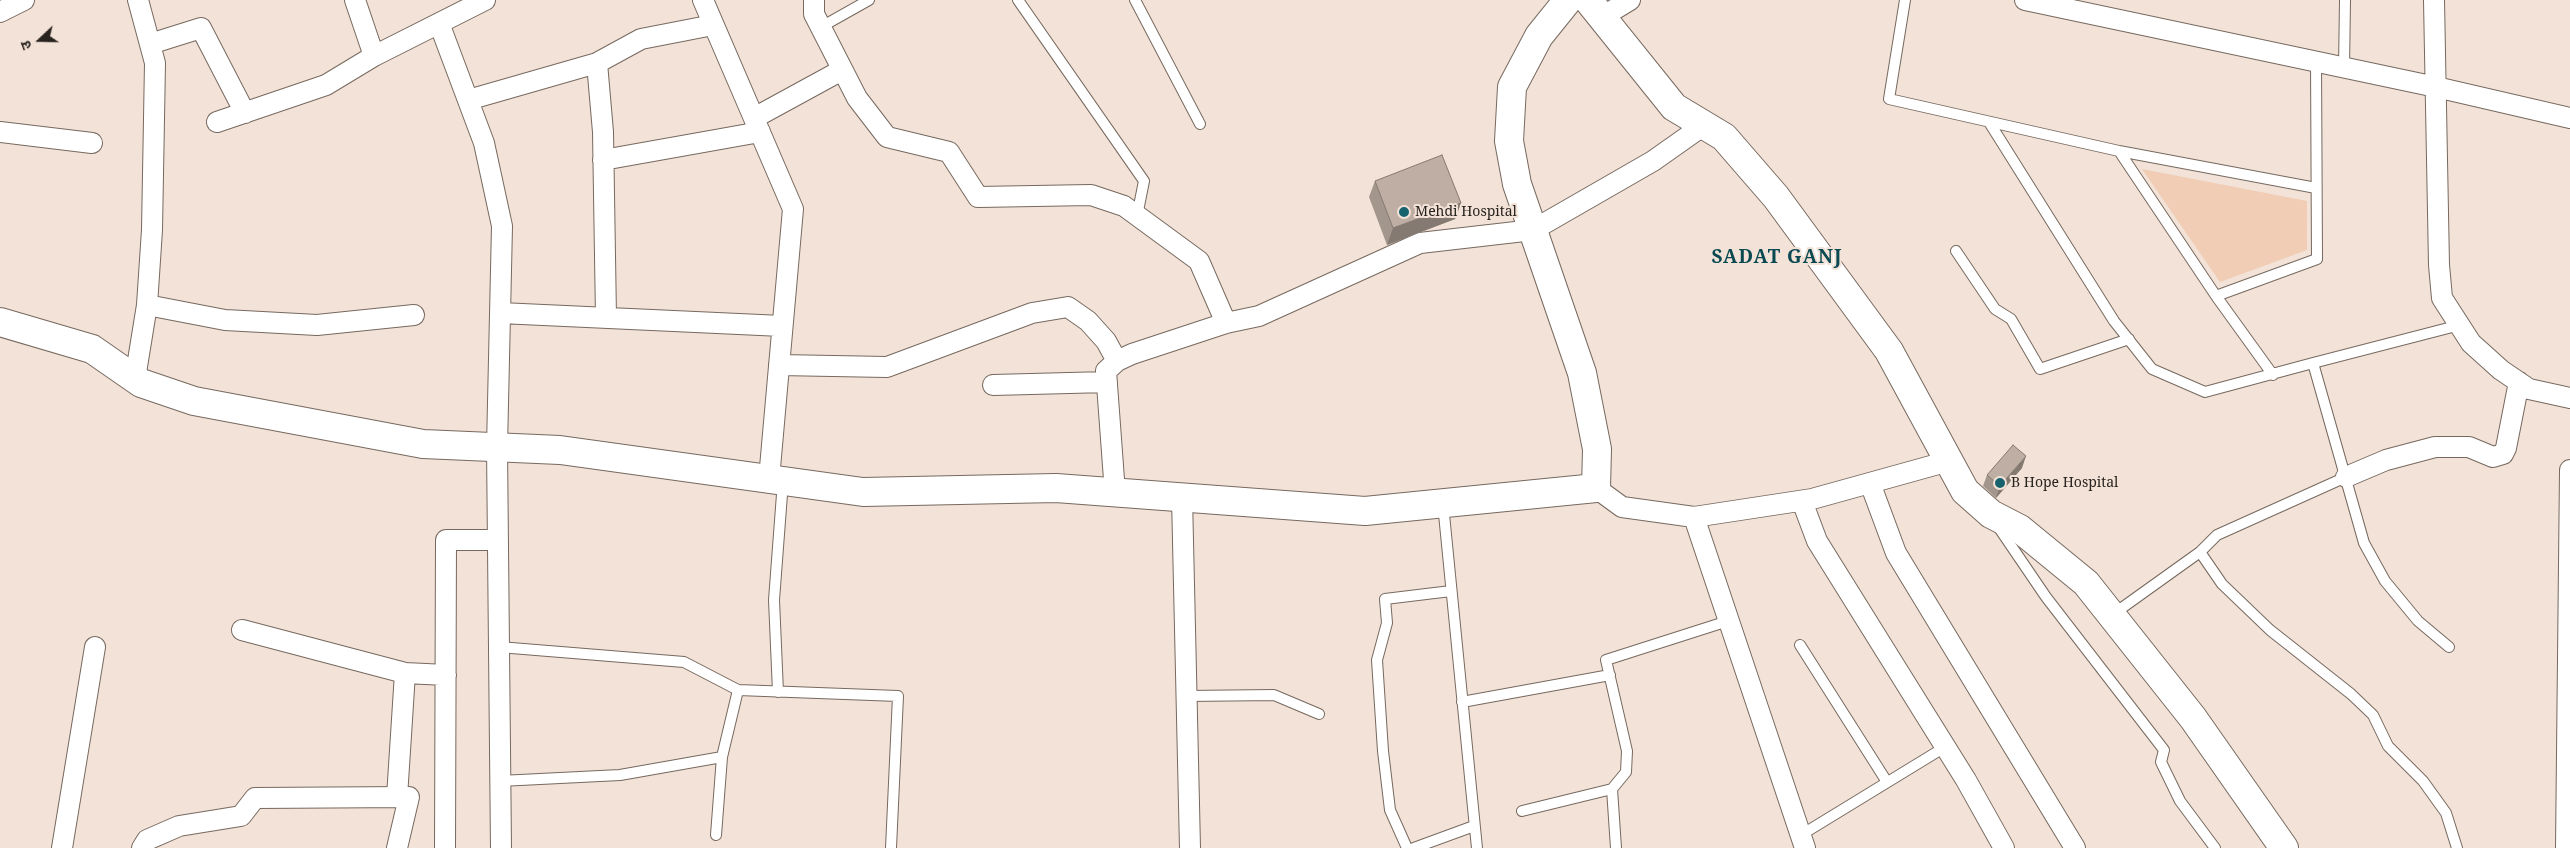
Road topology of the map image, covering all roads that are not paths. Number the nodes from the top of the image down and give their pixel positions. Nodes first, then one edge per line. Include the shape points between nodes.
1 (24, 0) edge
2 (138, 0) edge
3 (355, 0) edge
4 (485, 0) edge
5 (814, 0) edge
6 (869, 0) edge
7 (1018, 0) edge
8 (1134, 0) edge
9 (1568, 0) edge
10 (1630, 0) edge
11 (1905, 0) edge
12 (2025, 0) edge
13 (2345, 0) edge
14 (2434, 0) edge
15 (708, 2) edge
16 (1595, 9) edge
17 (0, 12) edge
18 (439, 23) junction
19 (714, 25) junction
20 (821, 27) junction
21 (150, 44) junction
22 (374, 56) junction
23 (2316, 62) junction
24 (597, 63) junction
25 (2344, 68) junction
26 (842, 70) junction
27 (2436, 87) junction
28 (468, 100) junction
29 (245, 113) junction
30 (2570, 118) edge
31 (217, 122) dead end
32 (1989, 122) junction
33 (1200, 124) dead end
34 (757, 125) junction
35 (1704, 125) junction
36 (0, 132) edge
37 (92, 143) dead end
38 (2119, 151) junction
39 (603, 160) junction
40 (2316, 188) junction
41 (1137, 216) junction
42 (1533, 230) junction
43 (1956, 251) dead end
44 (2216, 296) junction
45 (147, 305) junction
46 (500, 313) junction
47 (414, 315) dead end
48 (606, 318) junction
49 (0, 322) edge
50 (1226, 323) junction
51 (2460, 325) junction
52 (782, 326) junction
53 (2129, 339) junction
54 (1118, 361) junction
55 (2313, 363) junction
56 (779, 366) junction
57 (2273, 374) junction
58 (135, 379) junction
59 (1107, 382) junction
60 (2519, 382) junction
61 (993, 386) dead end
62 (2570, 398) edge
63 (497, 447) junction
64 (1949, 461) junction
65 (2570, 470) edge
66 (2346, 477) junction
67 (776, 480) junction
68 (1870, 483) junction
69 (1596, 488) junction
70 (1115, 493) junction
71 (1182, 497) junction
72 (1802, 501) junction
73 (1443, 503) junction
74 (1991, 514) junction
75 (1694, 517) junction
76 (498, 540) junction
77 (2200, 552) junction
78 (2569, 590) edge
79 (1452, 591) junction
80 (2111, 615) junction
81 (1728, 621) junction
82 (242, 630) dead end
83 (1800, 645) dead end
84 (95, 647) dead end
85 (499, 647) junction
86 (2450, 647) dead end
87 (2569, 649) edge
88 (405, 673) junction
89 (446, 675) junction
90 (1610, 676) junction
91 (738, 690) junction
92 (778, 692) junction
93 (1187, 696) junction
94 (1462, 702) junction
95 (1319, 714) dead end
96 (2569, 738) edge
97 (1945, 747) junction
98 (722, 757) junction
99 (500, 781) junction
100 (1887, 782) junction
101 (1612, 788) junction
102 (397, 797) junction
103 (1522, 811) dead end
104 (1474, 826) junction
105 (716, 835) dead end
106 (1803, 841) edge
107 (62, 848) edge
108 (142, 848) edge
109 (397, 848) edge
110 (445, 848) edge
111 (500, 848) edge
112 (892, 848) edge
113 (1190, 848) edge
114 (1406, 848) edge
115 (1414, 848) edge
116 (1477, 848) edge
117 (1616, 848) edge
118 (2004, 848) edge
119 (2075, 848) edge
120 (2215, 848) edge
121 (2284, 848) edge
122 (2457, 848) edge
123 (2566, 848) edge

1 - 17 street
2 - 21 street
3 - 22 street
4 - 18 street
5 - 20 street via 814,14
6 - 20 lane
7 - 41 lane via 1144,181
8 - 33 lane
9 - 42 street via 1539,36 1512,87 1509,141 1517,184
10 - 16 street
11 - 32 lane via 1889,99
12 - 23 street
13 - 25 lane
14 - 27 street
15 - 19 street
16 - 35 street via 1674,107
18 - 22 street
18 - 28 street
19 - 24 street via 641,39
19 - 34 street
20 - 26 street
21 - 29 street via 201,28
21 - 45 street via 155,63 152,230
22 - 29 street via 326,85
23 - 25 street
23 - 40 lane
24 - 28 street
24 - 39 street
25 - 27 street
26 - 34 street
26 - 41 street via 857,98 887,137 949,152 978,197 1090,195 1124,206
27 - 30 street
27 - 51 street via 2442,298
28 - 46 street via 484,143 502,226
29 - 31 street
32 - 38 lane
32 - 53 lane via 2114,321
34 - 39 street
34 - 52 street via 793,209
35 - 42 street via 1653,161
35 - 64 street via 1724,137 1776,197 1884,343
36 - 37 street
38 - 40 lane
38 - 44 lane
39 - 48 street
40 - 44 lane via 2316,259
41 - 50 street via 1199,261
42 - 50 street via 1420,243 1259,316
42 - 69 street via 1582,373 1597,448
43 - 53 lane via 1995,309 2010,319 2040,369
44 - 57 lane
45 - 47 street via 225,320 317,324
45 - 58 street
46 - 48 street
46 - 63 street
48 - 52 street
49 - 58 street via 92,348
50 - 54 street
51 - 55 lane
51 - 60 street via 2471,343
52 - 56 street
53 - 57 lane via 2152,369 2204,392
54 - 56 street via 1088,321 1068,307 1032,313 887,366
54 - 59 street via 1106,371
55 - 57 lane
55 - 66 lane
56 - 67 street
58 - 63 street via 194,402 423,444
59 - 61 street
59 - 70 street
60 - 62 street via 2529,390
60 - 66 street via 2503,454 2493,457 2469,447 2435,447 2386,460
63 - 67 street via 560,450
63 - 76 street
64 - 68 street
64 - 74 street via 1965,491
65 - 78 street
66 - 77 lane via 2217,535
66 - 86 lane via 2364,542 2384,582 2418,621
67 - 70 street via 863,492 1056,488
67 - 92 lane via 774,600
68 - 72 street
68 - 119 street via 1896,553
69 - 73 street
69 - 75 street via 1622,507
70 - 71 street
71 - 73 street via 1365,511
71 - 93 street
72 - 75 street
72 - 97 street via 1817,540
73 - 79 lane
74 - 80 street via 2020,529 2086,584
74 - 120 lane via 2046,597 2164,750 2161,762 2180,801
75 - 81 street
76 - 85 street
76 - 89 street via 446,540
77 - 80 lane
77 - 122 lane via 2222,584 2263,623 2373,715 2388,746 2423,781 2446,813
78 - 87 street
79 - 94 lane
79 - 114 lane via 1385,600 1387,623 1377,660 1383,751 1390,810
80 - 121 street via 2193,718
81 - 90 lane via 1606,660
81 - 106 street
82 - 88 street
83 - 100 lane
84 - 107 street
85 - 91 lane via 684,662
85 - 99 street
87 - 96 street
88 - 89 street
88 - 102 street
89 - 110 street
90 - 94 lane
90 - 101 lane via 1628,750 1626,772
91 - 92 lane
91 - 98 lane
92 - 112 lane via 898,696
93 - 95 lane via 1274,695
93 - 113 street
94 - 104 lane
96 - 123 street
97 - 100 lane
97 - 118 street
98 - 99 lane via 620,775
98 - 105 lane
99 - 111 street
100 - 106 lane
101 - 103 lane
101 - 117 lane
102 - 108 street via 255,798 241,816 179,826 147,840
102 - 109 street via 409,797
104 - 115 lane
104 - 116 lane

